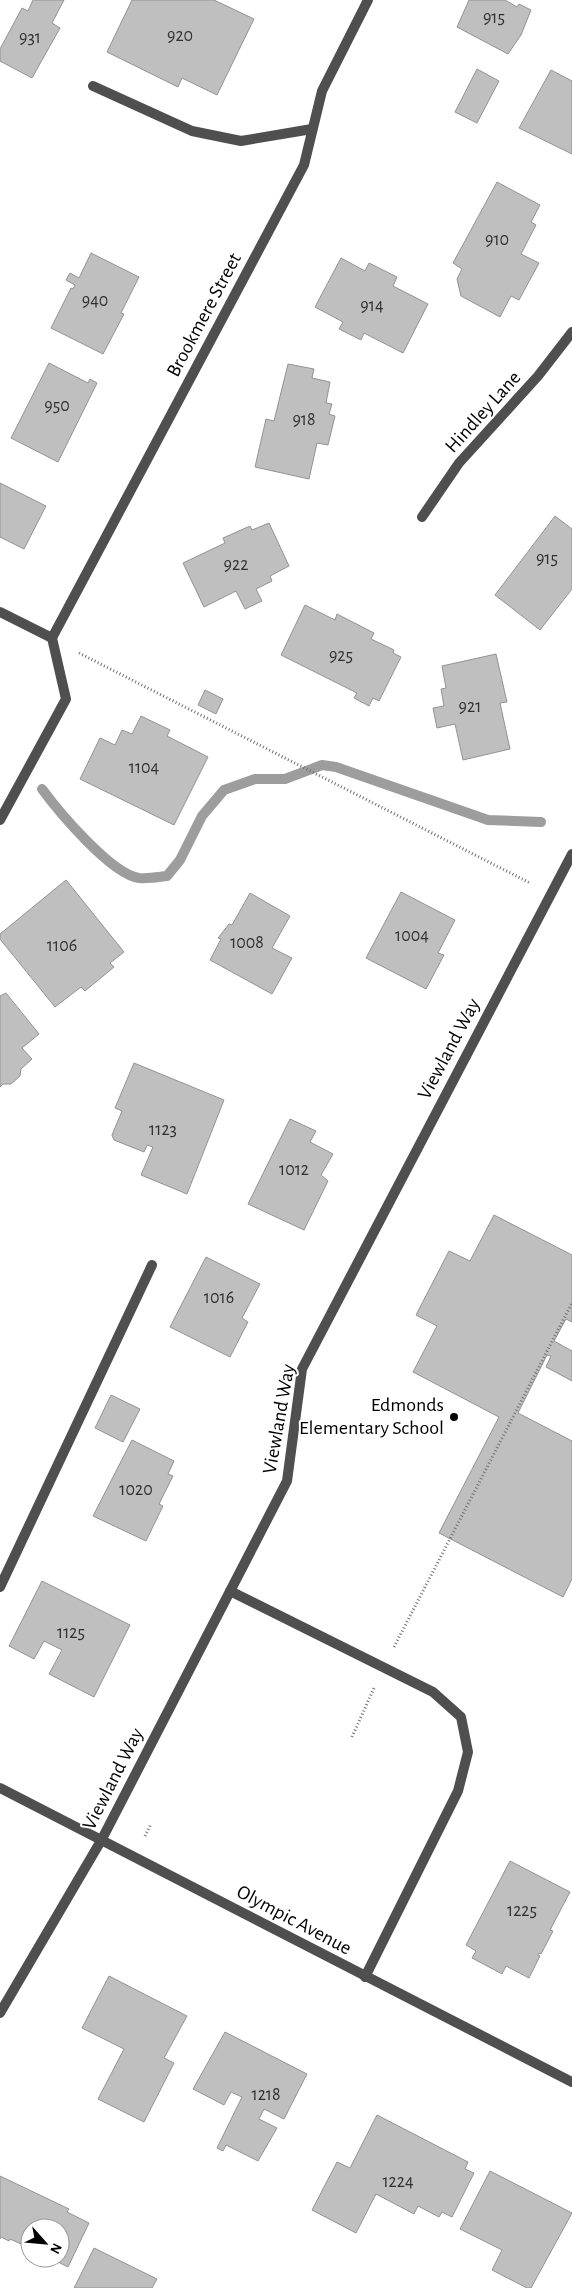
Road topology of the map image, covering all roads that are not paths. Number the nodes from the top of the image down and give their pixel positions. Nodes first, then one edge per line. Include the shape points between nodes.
1 (368, 0) edge
2 (93, 86) dead end
3 (312, 129) junction
4 (572, 332) edge
5 (422, 517) dead end
6 (0, 612) edge
7 (52, 638) junction
8 (0, 820) edge
9 (572, 854) edge
10 (152, 1265) dead end
11 (0, 1588) edge
12 (230, 1591) junction
13 (0, 1788) edge
14 (102, 1839) junction
15 (365, 1977) junction
16 (0, 2013) edge
17 (572, 2082) edge

1 - 3 street, Brookmere Street via 322,91
2 - 3 street via 192,131 240,141
3 - 7 street, Brookmere Street via 304,166
4 - 5 street, Hindley Lane via 538,376 459,463
6 - 7 street
7 - 8 street via 66,699
9 - 12 street, Viewland Way via 302,1369 287,1481
10 - 11 street
12 - 14 street, Viewland Way
12 - 15 street via 433,1692 462,1717 468,1752 458,1791
13 - 14 street, Olympic Avenue
14 - 15 street, Olympic Avenue
14 - 16 street, Viewland Way
15 - 17 street, Olympic Avenue

